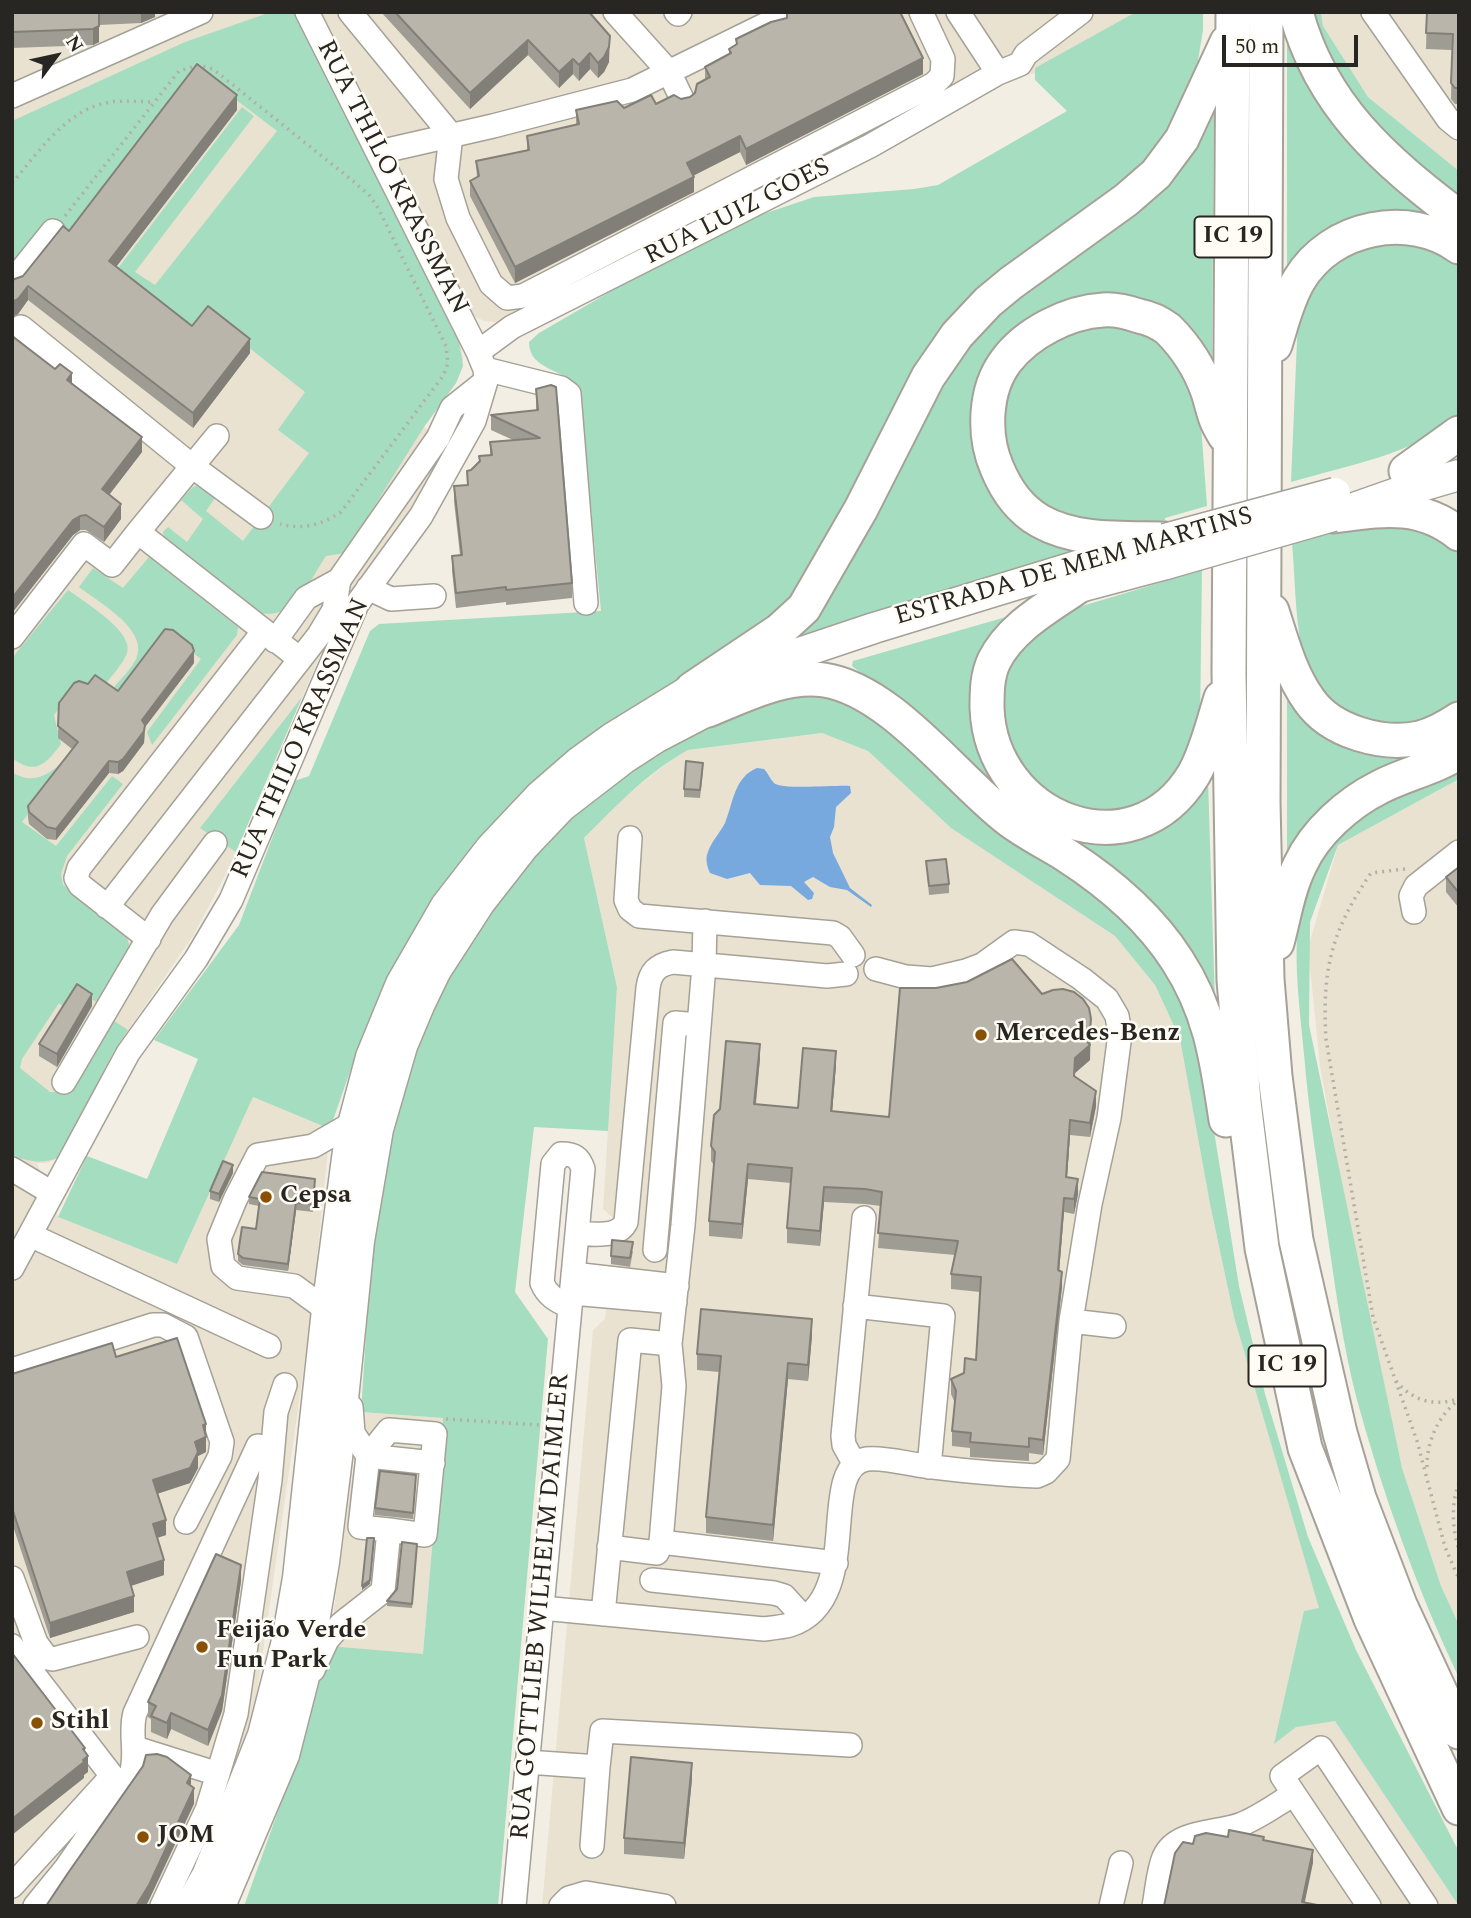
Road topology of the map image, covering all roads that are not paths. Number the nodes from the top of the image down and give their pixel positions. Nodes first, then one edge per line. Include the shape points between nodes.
1 (201, 12) edge
2 (307, 12) edge
3 (350, 12) edge
4 (615, 12) edge
5 (791, 12) edge
6 (921, 12) edge
7 (958, 12) edge
8 (1081, 12) edge
9 (1266, 12) edge
10 (1296, 12) edge
11 (1373, 12) edge
12 (1232, 21) edge
13 (669, 72) junction
14 (998, 73) junction
15 (12, 96) edge
16 (683, 101) edge
17 (1459, 128) edge
18 (451, 135) junction
19 (379, 152) junction
20 (1459, 216) edge
21 (53, 231) road end
22 (1459, 247) edge
23 (12, 282) edge
24 (20, 327) dead end
25 (483, 367) junction
26 (1265, 378) junction
27 (1459, 433) edge
28 (217, 436) dead end
29 (1231, 444) junction
30 (1459, 455) edge
31 (192, 466) junction
32 (1406, 471) junction
33 (1459, 475) edge
34 (1334, 504) junction
35 (261, 517) road end
36 (138, 532) junction
37 (1459, 534) edge
38 (1166, 552) junction
39 (1262, 579) junction
40 (339, 580) junction
41 (1077, 587) junction
42 (368, 589) junction
43 (434, 596) dead end
44 (586, 603) dead end
45 (269, 636) junction
46 (12, 637) edge
47 (300, 659) junction
48 (1229, 673) junction
49 (700, 699) junction
50 (1459, 719) edge
51 (1459, 752) edge
52 (630, 838) dead end
53 (215, 843) dead end
54 (1459, 852) edge
55 (107, 907) junction
56 (1414, 912) dead end
57 (705, 922) junction
58 (149, 939) junction
59 (704, 965) junction
60 (850, 965) junction
61 (1267, 979) junction
62 (699, 1025) junction
63 (64, 1082) dead end
64 (353, 1123) junction
65 (664, 1141) junction
66 (690, 1144) junction
67 (12, 1169) edge
68 (52, 1193) junction
69 (863, 1218) dead end
70 (577, 1234) junction
71 (30, 1235) junction
72 (655, 1250) dead end
73 (12, 1268) edge
74 (572, 1292) junction
75 (676, 1294) junction
76 (855, 1306) junction
77 (327, 1310) junction
78 (1071, 1321) junction
79 (1114, 1326) dead end
80 (349, 1341) junction
81 (670, 1344) junction
82 (269, 1346) dead end
83 (12, 1370) edge
84 (285, 1385) dead end
85 (1305, 1448) junction
86 (272, 1453) junction
87 (368, 1456) junction
88 (433, 1463) junction
89 (854, 1464) junction
90 (929, 1467) junction
91 (186, 1522) dead end
92 (389, 1530) junction
93 (609, 1547) junction
94 (659, 1547) junction
95 (836, 1563) junction
96 (12, 1578) edge
97 (652, 1580) junction
98 (542, 1608) junction
99 (603, 1614) junction
100 (644, 1618) junction
101 (804, 1618) junction
102 (137, 1637) dead end
103 (12, 1646) edge
104 (295, 1711) junction
105 (1459, 1732) edge
106 (850, 1745) dead end
107 (135, 1748) junction
108 (527, 1762) junction
109 (598, 1768) junction
110 (218, 1774) junction
111 (1294, 1794) junction
112 (1459, 1808) edge
113 (592, 1846) dead end
114 (1121, 1863) dead end
115 (12, 1886) edge
116 (35, 1906) edge
117 (162, 1906) edge
118 (190, 1906) edge
119 (220, 1906) edge
120 (514, 1906) edge
121 (561, 1906) edge
122 (664, 1906) edge
123 (1111, 1906) edge
124 (1154, 1906) edge
125 (1369, 1906) edge
126 (1426, 1906) edge

1 - 15 street
2 - 19 street, RUA THILO KRASSMAN
3 - 18 street
4 - 13 street
5 - 13 street
6 - 18 street via 943,59 942,76 934,84 723,179 523,296 507,298 491,285 458,218 446,179
7 - 14 street
8 - 14 street, RUA LUIZ GOES via 1020,64
9 - 26 highway, IC 19
10 - 20 highway via 1329,91 1348,117 1387,160
11 - 17 street
12 - 29 highway, IC 19
12 - 49 highway via 1182,139 1156,174 1011,283 957,335 928,377 804,608
13 - 16 street
13 - 18 street via 632,90
14 - 25 street, RUA LUIZ GOES via 870,146 513,327
18 - 19 street
19 - 25 street, RUA THILO KRASSMAN
21 - 23 street
22 - 26 highway via 1428,230 1377,227 1324,251 1294,291
24 - 31 street
25 - 40 street, RUA LUIZ GOES
25 - 42 street, RUA THILO KRASSMAN via 474,421 421,516
25 - 44 street via 569,394
26 - 39 highway, IC 19
27 - 32 highway
28 - 31 street
29 - 38 highway via 1214,418 1193,360 1166,327 1148,318 1104,309 1065,318 1023,344 1005,362 990,397 988,420 995,462 1014,499 1041,522 1063,530
29 - 48 highway, IC 19
30 - 32 main road, ESTRADA DE MEM MARTINS
31 - 35 street
31 - 36 street
32 - 34 main road, ESTRADA DE MEM MARTINS
33 - 34 main road, ESTRADA DE MEM MARTINS via 1397,493
34 - 37 highway via 1421,513
34 - 38 main road, ESTRADA DE MEM MARTINS, bridge
36 - 45 street
36 - 46 street via 111,565 84,544
38 - 41 main road, ESTRADA DE MEM MARTINS
38 - 49 main road, ESTRADA DE MEM MARTINS via 874,628
39 - 50 highway via 1297,681 1310,702 1336,725 1381,738 1409,739 1429,735
39 - 61 highway, IC 19
40 - 45 street via 306,598
40 - 47 street via 334,610
41 - 48 highway via 1014,633 994,662 988,686 988,721 1001,763 1020,791 1058,817 1074,824 1109,827 1139,820 1163,807 1194,774
41 - 49 main road, ESTRADA DE MEM MARTINS
42 - 43 street via 391,599
42 - 68 street, RUA THILO KRASSMAN via 349,622 231,900 196,959 128,1053
45 - 47 street
45 - 55 street via 79,868 76,878 80,886
47 - 55 street
48 - 85 highway, IC 19 via 1234,980 1244,1102 1262,1248
49 - 64 main road via 614,737 578,763 517,819 469,874 401,984 371,1057
49 - 80 main road via 562,806 480,902 436,970 402,1046 378,1129 359,1241
49 - 85 highway via 813,679 841,684 870,697 992,806 1099,878 1153,929 1177,960 1209,1026 1252,1268 1275,1359
51 - 61 highway via 1364,796 1316,841 1300,864
52 - 57 street via 626,887 630,909 639,916
53 - 58 street
54 - 56 street via 1416,886 1411,896
55 - 58 street
57 - 59 street
57 - 60 street via 833,933 840,937
58 - 63 street
59 - 60 street via 827,976
59 - 62 street
59 - 70 street via 663,964 649,976 626,1223 617,1233
60 - 78 street via 853,982 863,984 872,979 876,969 932,979 982,965 1021,942 1107,999 1117,1016 1116,1073
61 - 105 highway, IC 19 via 1296,1240 1340,1433 1400,1605
62 - 65 street via 675,1023
62 - 66 street
64 - 77 main road
64 - 77 street via 313,1146 258,1155 219,1239 223,1266 237,1278 294,1286
65 - 66 street
65 - 72 street
66 - 75 street
67 - 68 street
68 - 71 street, RUA THILO KRASSMAN
69 - 76 street
70 - 74 street, RUA GOTTLIEB WILHELM DAIMLER
70 - 74 street, RUA GOTTLIEB WILHELM DAIMLER via 583,1169 572,1154 561,1154 553,1164 542,1283 554,1299
71 - 73 street, RUA THILO KRASSMAN
71 - 82 street
74 - 75 street
74 - 98 street, RUA GOTTLIEB WILHELM DAIMLER
75 - 81 street
76 - 89 street via 843,1436
76 - 90 street via 943,1316
77 - 118 main road via 298,1578 286,1641 262,1735 207,1876
78 - 79 street
78 - 90 street via 1060,1450 1053,1466 1037,1476
80 - 87 street via 351,1423
80 - 104 main road via 324,1562
81 - 93 street via 630,1340
81 - 94 street via 674,1386
83 - 91 street via 153,1325 186,1337 222,1442 220,1456
84 - 86 street via 276,1412
85 - 112 highway, IC 19 via 1371,1619
86 - 107 street via 258,1446 240,1483 135,1713
86 - 110 street via 236,1714
87 - 88 street
87 - 88 street via 389,1430 435,1434
87 - 92 street via 360,1527
88 - 92 street via 425,1535
89 - 90 street via 868,1459
89 - 95 street via 845,1477
92 - 104 street via 383,1591 327,1640
93 - 94 street
93 - 99 street
94 - 95 street
94 - 97 street
95 - 101 street via 829,1590
96 - 102 street via 36,1643 47,1658
97 - 100 street
97 - 101 street via 774,1593 784,1596
98 - 99 street
98 - 108 street, RUA GOTTLIEB WILHELM DAIMLER
99 - 100 street
100 - 101 street via 764,1629
103 - 115 street via 113,1776
104 - 119 main road via 284,1755
106 - 109 street via 602,1731
107 - 110 street
107 - 116 street via 131,1774
108 - 109 street
108 - 120 street, RUA GOTTLIEB WILHELM DAIMLER
109 - 113 street
110 - 117 street via 207,1810
111 - 124 street via 1245,1823 1185,1838 1172,1847 1164,1857
111 - 125 street
111 - 126 street via 1282,1776 1321,1748
114 - 123 street
121 - 122 street via 586,1893

